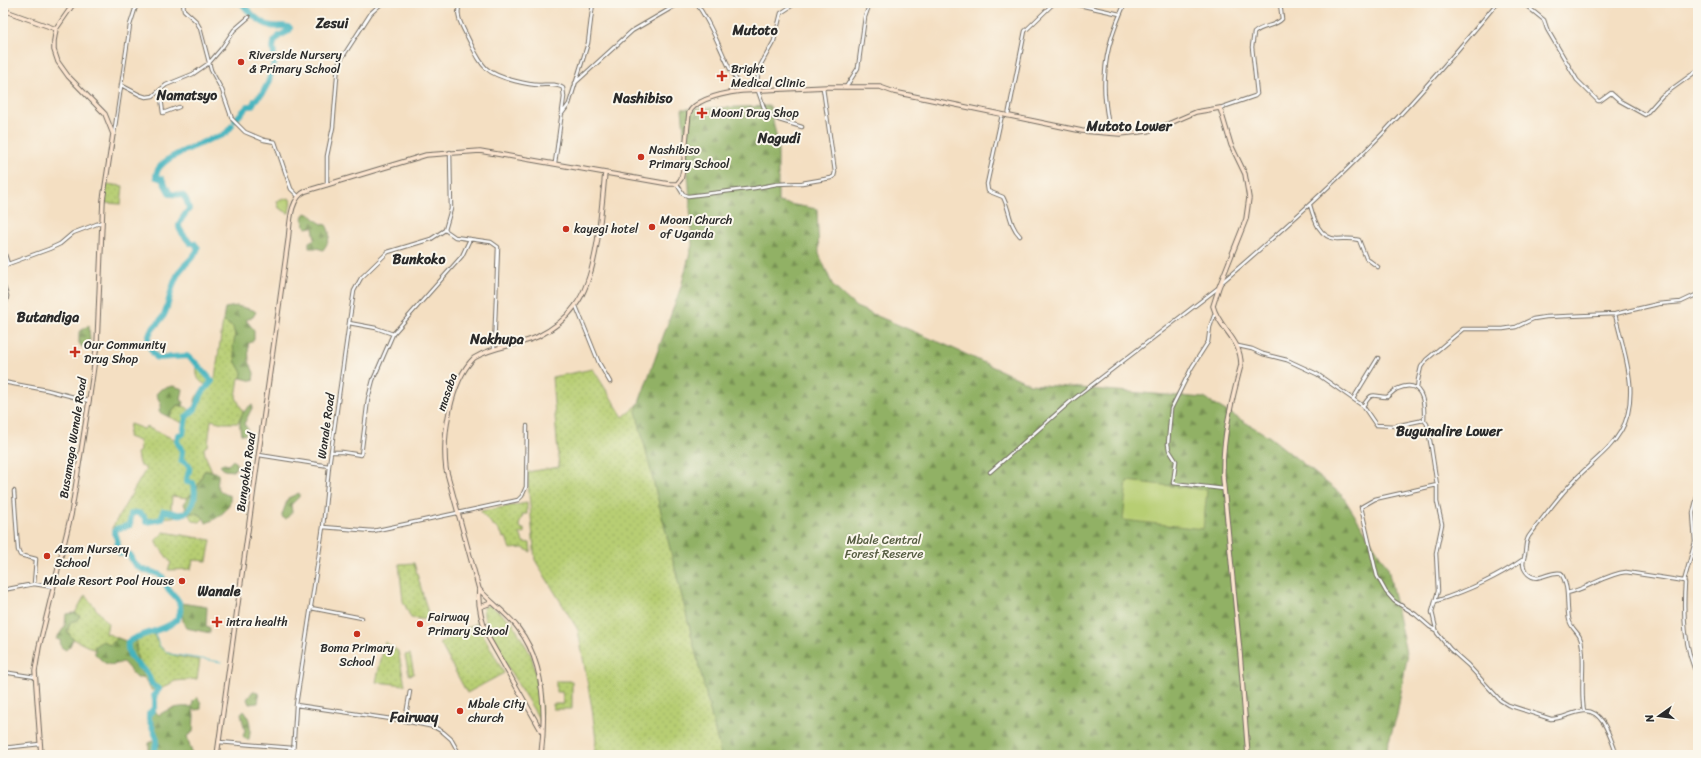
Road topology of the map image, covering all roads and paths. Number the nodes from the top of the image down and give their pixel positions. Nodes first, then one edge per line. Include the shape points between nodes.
1 (74, 3) edge
2 (137, 3) edge
3 (183, 3) edge
4 (382, 3) edge
5 (460, 3) edge
6 (593, 3) edge
7 (680, 3) edge
8 (696, 3) edge
9 (796, 3) edge
10 (870, 3) edge
11 (1054, 3) edge
12 (1070, 3) edge
13 (1125, 3) edge
14 (1280, 3) edge
15 (1497, 3) edge
16 (1523, 3) edge
17 (3, 10) edge
18 (1120, 14) junction
19 (249, 17) dead end
20 (56, 29) junction
21 (210, 63) junction
22 (1698, 70) edge
23 (575, 83) junction
24 (121, 85) junction
25 (846, 87) junction
26 (823, 88) junction
27 (160, 90) junction
28 (757, 90) junction
29 (741, 91) junction
30 (179, 107) dead end
31 (1220, 108) junction
32 (560, 115) junction
33 (1002, 115) junction
34 (1008, 116) junction
35 (802, 128) dead end
36 (1110, 133) junction
37 (114, 134) junction
38 (450, 152) junction
39 (555, 164) junction
40 (605, 174) junction
41 (677, 184) junction
42 (327, 185) junction
43 (300, 195) junction
44 (1310, 205) junction
45 (102, 222) junction
46 (446, 230) junction
47 (1020, 236) dead end
48 (470, 239) junction
49 (3, 248) edge
50 (8, 264) junction
51 (1378, 267) dead end
52 (3, 268) edge
53 (1221, 283) junction
54 (3, 284) edge
55 (1219, 288) junction
56 (1698, 294) edge
57 (576, 306) junction
58 (1215, 313) junction
59 (1615, 314) junction
60 (3, 319) edge
61 (348, 323) junction
62 (393, 334) junction
63 (1238, 346) junction
64 (494, 350) junction
65 (1378, 358) dead end
66 (3, 382) edge
67 (610, 382) dead end
68 (1417, 389) junction
69 (1353, 399) junction
70 (89, 401) junction
71 (1363, 406) junction
72 (1424, 420) junction
73 (527, 426) dead end
74 (331, 452) junction
75 (259, 455) junction
76 (329, 466) junction
77 (990, 472) dead end
78 (1437, 485) junction
79 (1224, 489) junction
80 (14, 491) dead end
81 (1698, 493) edge
82 (457, 514) junction
83 (323, 527) junction
84 (1523, 560) junction
85 (1684, 581) junction
86 (34, 584) junction
87 (54, 587) junction
88 (479, 589) junction
89 (3, 590) edge
90 (1567, 593) junction
91 (1436, 601) junction
92 (491, 603) junction
93 (480, 607) junction
94 (311, 608) junction
95 (362, 618) dead end
96 (1437, 631) junction
97 (3, 672) edge
98 (1698, 676) edge
99 (35, 677) junction
100 (410, 691) dead end
101 (296, 705) junction
102 (1584, 711) junction
103 (405, 721) junction
104 (542, 732) junction
105 (219, 742) junction
106 (40, 744) junction
107 (3, 748) edge
108 (293, 748) junction
109 (1698, 752) edge
110 (41, 755) edge
111 (217, 755) edge
112 (294, 755) edge
113 (460, 755) edge
114 (541, 755) edge
115 (1248, 755) edge
116 (1617, 755) edge
117 (1696, 755) edge

1 - 20 street
2 - 24 street via 130,25
3 - 21 street via 184,10 200,28
4 - 42 street via 371,13 338,64 327,156
5 - 32 street via 457,12 459,21 486,69 498,77 537,85 559,85 564,92
6 - 23 street via 589,40
7 - 23 street via 632,30
8 - 29 street via 704,14
9 - 28 street via 780,16 774,41 758,70
10 - 25 street via 865,17 858,68
11 - 34 street via 1026,31
12 - 18 street
13 - 18 street
14 - 31 street via 1282,19 1254,33 1252,47 1257,94
15 - 44 street via 1383,133
16 - 22 street via 1544,20 1577,80 1598,101 1611,93 1645,115 1662,96
17 - 20 street
18 - 36 street via 1110,41 1104,76
19 - 21 street via 234,30
20 - 37 street via 54,46 58,62 104,114
21 - 27 street
21 - 43 street via 232,119 247,133 275,142 291,189
23 - 32 street via 569,104
24 - 27 street via 146,97 153,96
24 - 37 street
25 - 26 street
25 - 33 street via 880,87
26 - 28 street
26 - 41 street via 836,172 831,178 688,196 683,194
27 - 30 street via 163,113
28 - 29 street
28 - 35 street via 770,116
29 - 41 street via 708,99 690,110 683,170
31 - 36 street via 1196,112 1148,131
31 - 53 street via 1231,145 1245,174 1249,198 1246,220
32 - 39 street
33 - 34 street
33 - 47 street via 987,184 988,191 1003,197 1011,223
34 - 36 street via 1082,131
37 - 45 street, Busamaga Wanale Road via 104,185
38 - 39 street via 485,151
38 - 42 street via 426,156
38 - 46 street via 451,209
39 - 40 street
40 - 41 street
40 - 57 street, masaba via 593,262
42 - 43 street
43 - 75 street, Bungokho Road via 295,203 288,241
44 - 51 street via 1313,218 1320,230 1332,238 1359,240 1366,258
44 - 53 street
45 - 50 street via 73,233 49,249
45 - 70 street, Busamaga Wanale Road via 97,344
46 - 48 street via 455,237
46 - 61 street, Wanale Road via 435,237 391,250 384,256 361,278 354,291
48 - 62 street via 462,256
48 - 64 street via 491,242 498,247
49 - 50 street
50 - 52 street
53 - 55 street
54 - 60 street via 7,296
55 - 58 street via 1213,304
55 - 77 street via 1071,401
56 - 59 street via 1681,302 1658,304
57 - 64 street, masaba via 561,321 538,336
57 - 67 street
58 - 63 street
58 - 79 street via 1208,342 1171,409 1168,444 1176,461 1173,483
59 - 68 street via 1546,317 1503,329 1463,329 1426,360 1421,367
59 - 84 street via 1630,383 1628,411 1621,431 1606,451 1569,486 1538,523 1526,540
61 - 62 street
61 - 74 street, Wanale Road
62 - 74 street via 368,399 360,455
63 - 69 street via 1287,360 1317,374
63 - 79 street via 1241,365 1227,422 1222,457
64 - 82 street, masaba via 470,361 457,386 446,429 446,469
65 - 69 street
66 - 70 street
68 - 71 street via 1407,386 1387,397 1373,394
68 - 72 street via 1424,401
69 - 71 street
70 - 87 street, Busamaga Wanale Road via 71,515
71 - 72 street via 1378,426
72 - 78 street via 1427,424
73 - 82 street via 526,487 522,496 518,500
74 - 76 street, Wanale Road
75 - 76 street
75 - 105 street, Bungokho Road
76 - 83 street, Wanale Road
78 - 91 street via 1437,502 1442,524 1436,553
78 - 96 street via 1375,499 1361,507 1380,582 1394,601
79 - 115 street
80 - 86 street via 18,550 20,555 36,560
81 - 85 street via 1693,513 1695,542
82 - 83 street via 373,531
82 - 88 street, masaba
83 - 94 street, Wanale Road
84 - 90 street via 1526,572 1532,577 1561,573
84 - 91 street via 1499,576 1465,592
85 - 90 street via 1619,572 1585,588
85 - 98 street via 1684,609 1689,648
86 - 87 street
86 - 89 street
87 - 99 street, Busamaga Wanale Road via 39,647
88 - 92 street
88 - 93 street
90 - 102 street via 1570,624 1579,633 1582,646
91 - 96 street via 1432,617
92 - 93 street
92 - 104 street via 518,627 534,657 544,706
93 - 104 street via 488,637
94 - 95 street via 352,614
94 - 101 street, Wanale Road
96 - 102 street via 1456,655 1500,700 1513,707 1551,719
97 - 99 street
99 - 106 street, Busamaga Wanale Road
100 - 103 street
101 - 103 street
101 - 108 street, Wanale Road
102 - 116 street via 1599,716
103 - 113 street via 434,727 443,732 451,739
104 - 114 street
105 - 108 street
105 - 111 street, Bungokho Road
106 - 107 street
106 - 110 street, Busamaga Wanale Road
108 - 112 street, Wanale Road
109 - 117 street

